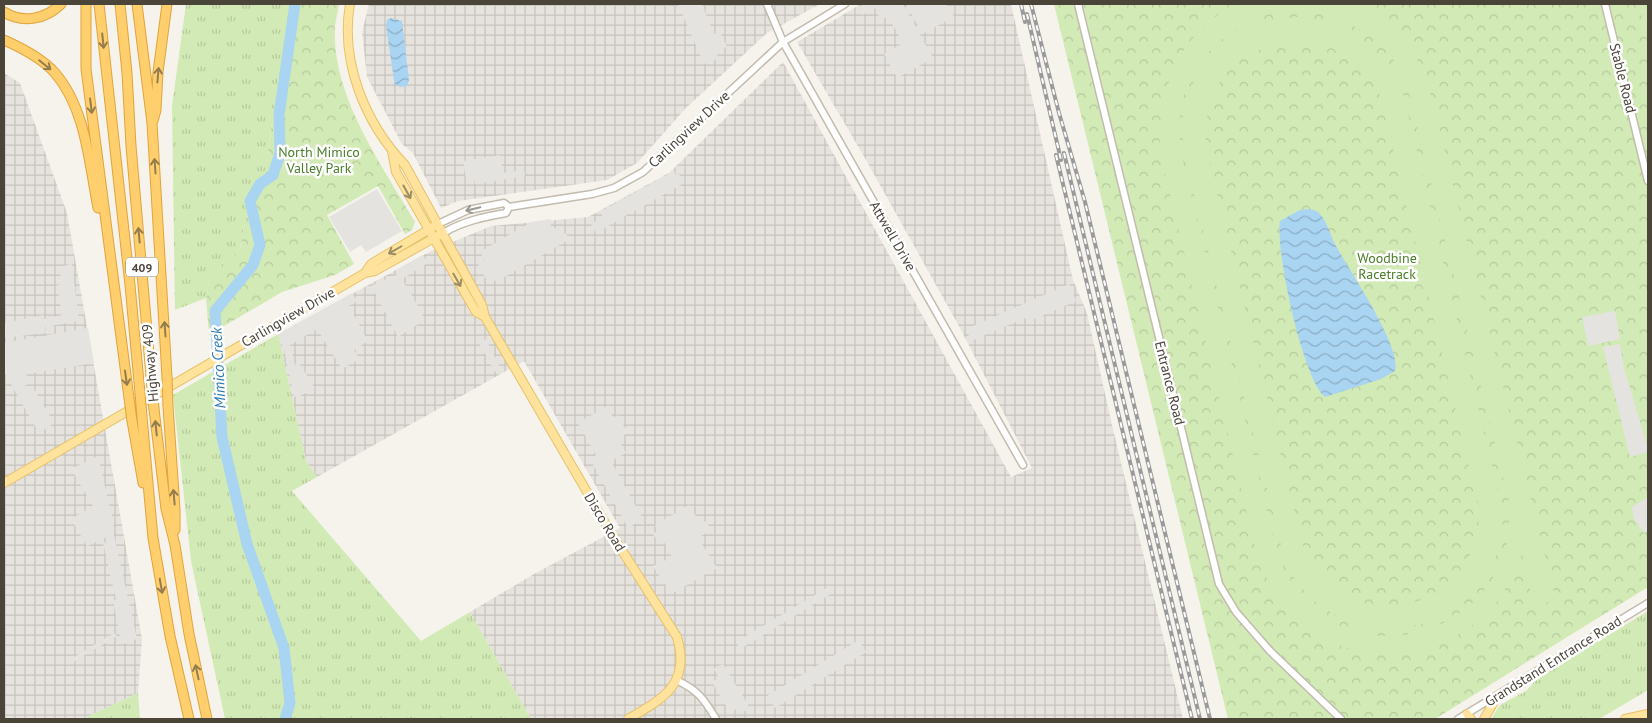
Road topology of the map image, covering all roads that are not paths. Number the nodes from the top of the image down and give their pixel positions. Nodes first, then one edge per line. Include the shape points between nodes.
1 (61, 4) edge
2 (86, 4) edge
3 (99, 4) edge
4 (120, 4) edge
5 (137, 4) edge
6 (167, 4) edge
7 (350, 4) edge
8 (767, 4) edge
9 (845, 4) edge
10 (1078, 4) edge
11 (1605, 4) edge
12 (4, 12) edge
13 (4, 40) edge
14 (783, 42) junction
15 (152, 124) junction
16 (392, 151) junction
17 (1648, 181) edge
18 (509, 207) junction
19 (438, 224) junction
20 (429, 230) junction
21 (443, 233) junction
22 (434, 239) junction
23 (364, 273) junction
24 (115, 295) junction
25 (486, 317) junction
26 (1023, 465) dead end
27 (4, 483) edge
28 (153, 538) junction
29 (175, 545) junction
30 (1648, 603) edge
31 (676, 680) junction
32 (1498, 694) junction
33 (1648, 714) edge
34 (1469, 717) edge
35 (189, 719) edge
36 (208, 719) edge
37 (628, 719) edge
38 (716, 719) edge
39 (1341, 719) edge
40 (1458, 719) edge
41 (1484, 719) edge
42 (1625, 719) edge
43 (1640, 719) edge

1 - 12 highway via 49,14 36,18 17,17
2 -> 24 highway via 86,69
3 -> 28 highway, Highway 409 / 409, bridge via 130,285
29 -> 4 highway, Highway 409 / 409, bridge via 160,474
5 - 15 highway
15 -> 6 highway
7 - 16 main road, Disco Road via 347,31 356,84 366,108
8 - 14 street, Attwell Drive
9 - 14 street, Carlingview Drive
10 - 39 street, Entrance Road via 1219,584 1236,612 1270,651
11 - 17 street, Stable Road
13 -> 24 highway via 34,55 54,72 75,106
14 - 18 street, Carlingview Drive via 643,172 628,182 592,194
14 - 26 street, Attwell Drive
29 -> 15 highway, bridge
16 - 19 main road, Disco Road via 406,165
16 -> 20 main road, Disco Road via 396,172
18 -> 19 street, Carlingview Drive via 504,203 468,210
18 - 21 street, Carlingview Drive via 506,213 469,220
19 - 20 main road, Carlingview Drive
19 - 21 main road, Disco Road
20 - 22 main road, Disco Road
20 -> 23 main road, Carlingview Drive via 371,264
21 - 22 main road, Carlingview Drive
21 - 25 main road, Disco Road
22 - 23 main road, Carlingview Drive via 375,272
22 -> 25 main road, Disco Road via 476,312
23 - 27 main road, Carlingview Drive
24 -> 28 highway, bridge via 132,421
25 - 31 main road, Disco Road via 597,509 673,629 681,648
28 -> 35 highway, Highway 409 / 409
36 -> 29 highway, Highway 409 / 409 via 189,634
30 - 32 street, Grandstand Entrance Road
31 - 37 main road via 661,700
31 - 38 street via 695,690
32 - 34 street, Grandstand Entrance Road
32 - 41 main road
33 - 42 main road
33 - 43 main road
34 - 40 street, Grandstand Entrance Road

